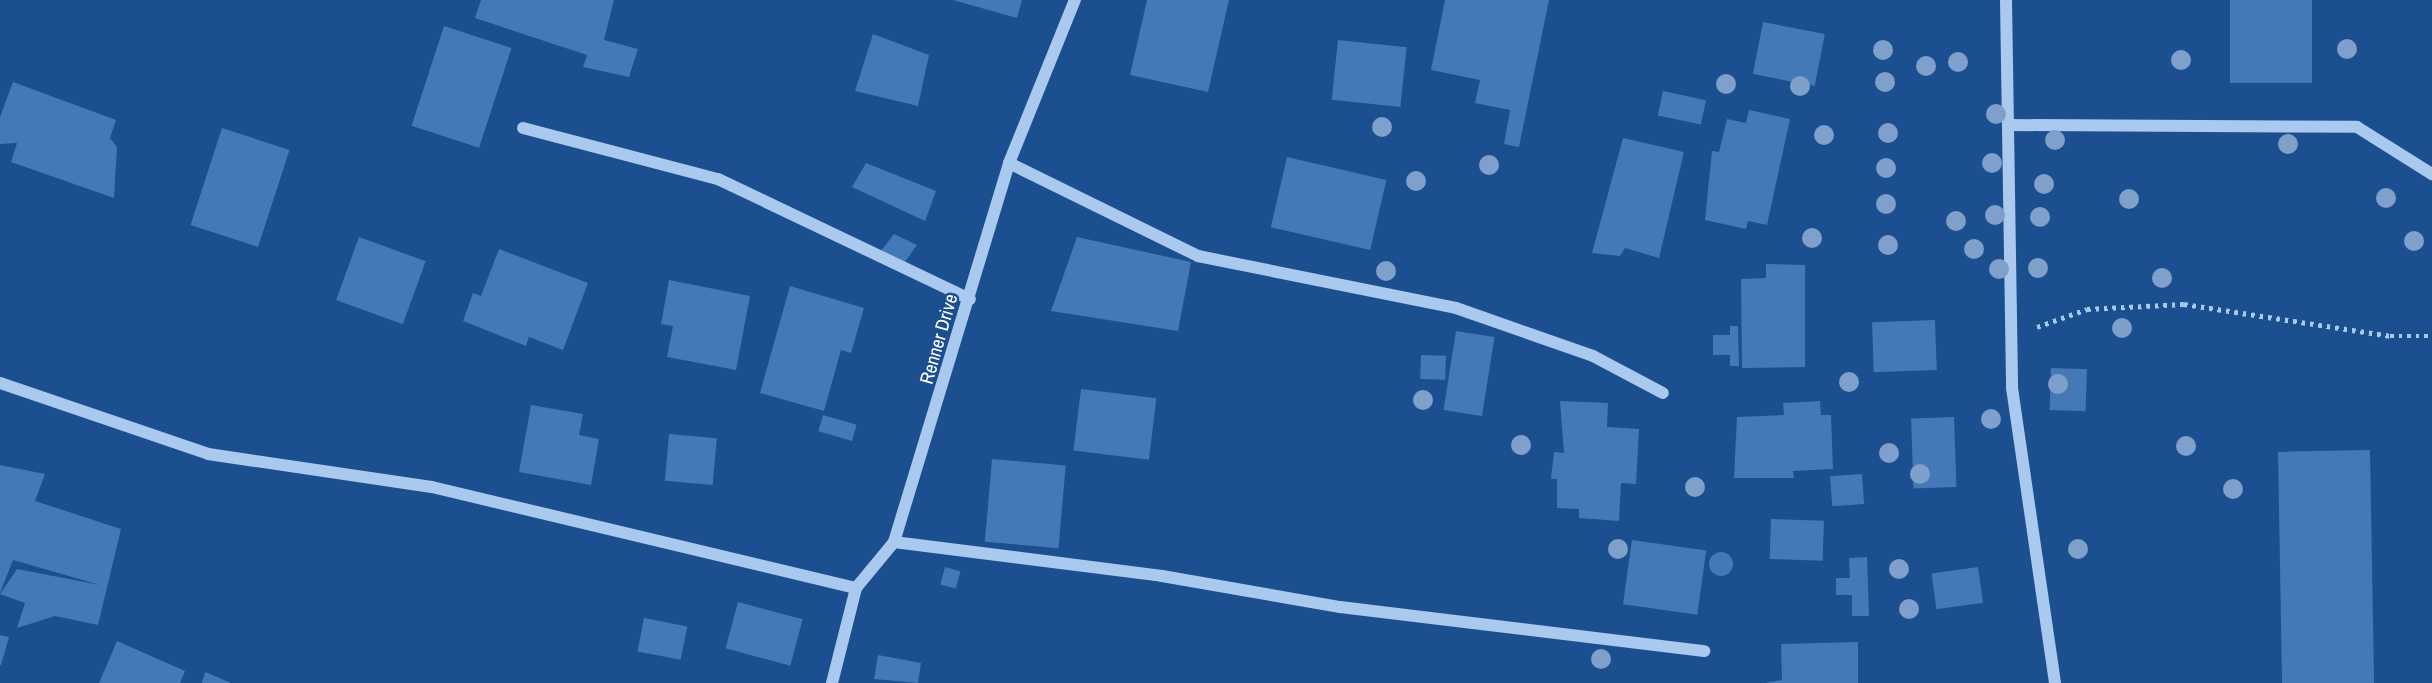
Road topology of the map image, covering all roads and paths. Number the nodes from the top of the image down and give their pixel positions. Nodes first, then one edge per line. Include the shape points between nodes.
1 (1075, 0) edge
2 (2006, 0) edge
3 (2009, 125) junction
4 (523, 128) dead end
5 (1009, 163) junction
6 (2432, 174) edge
7 (970, 299) junction
8 (2012, 331) junction
9 (2432, 336) edge
10 (0, 383) edge
11 (1663, 393) dead end
12 (894, 542) junction
13 (856, 588) junction
14 (1704, 651) dead end
15 (832, 683) edge
16 (2055, 683) edge

1 - 5 street, Renner Drive
2 - 3 street
3 - 6 street via 2357,127
3 - 8 street
4 - 7 street via 718,179
5 - 7 street, Renner Drive
5 - 11 street via 1198,256 1456,309 1592,356
7 - 12 street, Renner Drive
8 - 9 path via 2087,309 2184,304 2390,336
8 - 16 street via 2012,388
10 - 13 street via 208,454 432,487
12 - 13 street, Renner Drive
12 - 14 street via 1162,576 1340,607
13 - 15 street, Renner Drive

